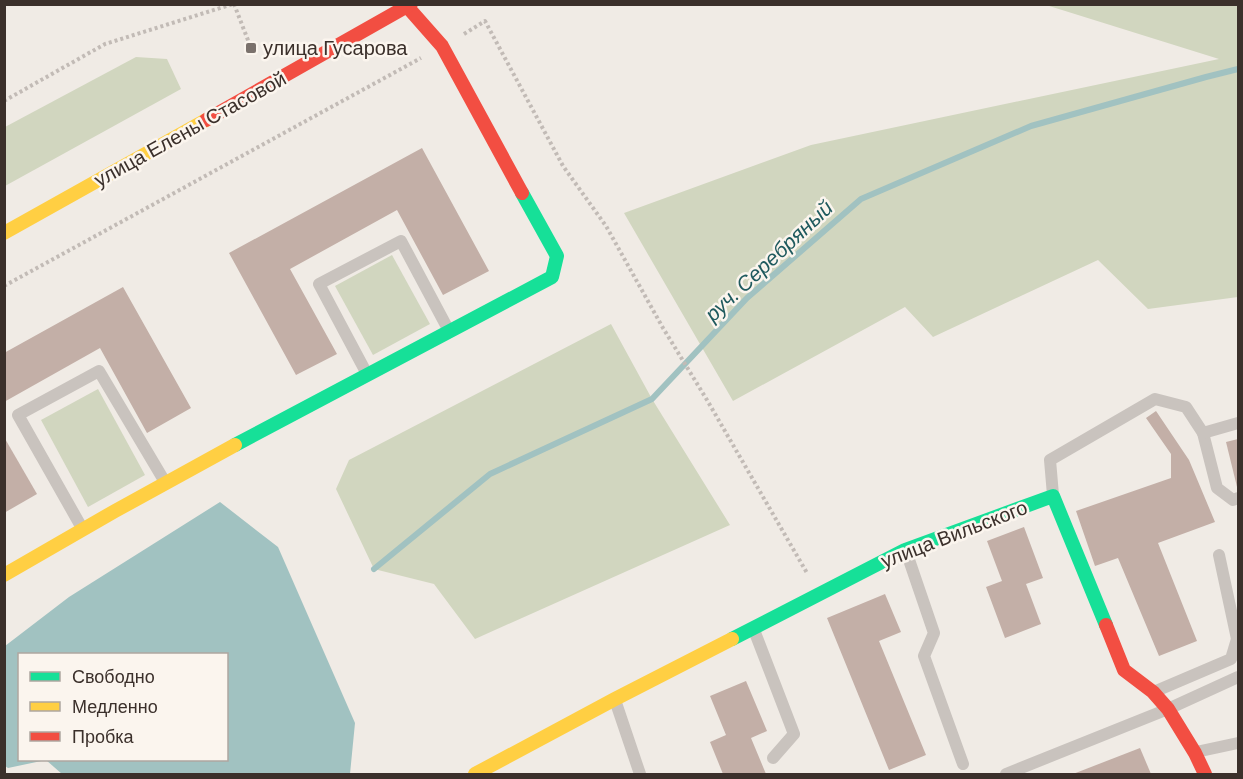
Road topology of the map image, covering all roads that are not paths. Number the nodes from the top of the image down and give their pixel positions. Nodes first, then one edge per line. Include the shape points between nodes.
1 (408, 5) edge
2 (4, 233) edge
3 (449, 330) junction
4 (367, 375) junction
5 (1239, 423) edge
6 (1203, 433) junction
7 (165, 483) junction
8 (1053, 496) junction
9 (1239, 498) edge
10 (82, 529) junction
11 (905, 550) junction
12 (1219, 555) dead end
13 (4, 575) edge
14 (753, 629) junction
15 (1239, 677) edge
16 (1153, 692) junction
17 (615, 699) junction
18 (1168, 709) junction
19 (1239, 743) edge
20 (1195, 753) junction
21 (773, 758) dead end
22 (963, 764) dead end
23 (475, 774) edge
24 (640, 774) edge
25 (1006, 774) edge
26 (1205, 774) edge

1 - 2 street, улица Елены Стасовой
1 - 3 street via 442,46 557,256 552,277
3 - 4 street
3 - 4 lane via 401,241 340,273 320,284
4 - 7 street
5 - 6 lane
6 - 8 lane via 1186,407 1155,399 1050,460
6 - 9 lane via 1217,488 1233,500
7 - 10 street
7 - 10 lane via 99,371 28,410 18,416
8 - 11 street, улица Вильского
8 - 16 street, улица Вильского via 1124,670
10 - 13 street
11 - 14 street, улица Вильского
11 - 22 lane via 934,633 924,656
12 - 16 lane via 1237,639 1230,659
14 - 17 street, улица Вильского
14 - 21 lane via 794,734
15 - 18 lane
16 - 18 street, улица Вильского
17 - 23 street, улица Вильского
17 - 24 lane
18 - 20 street, улица Вильского
18 - 25 lane
19 - 20 lane
20 - 26 street, улица Вильского

